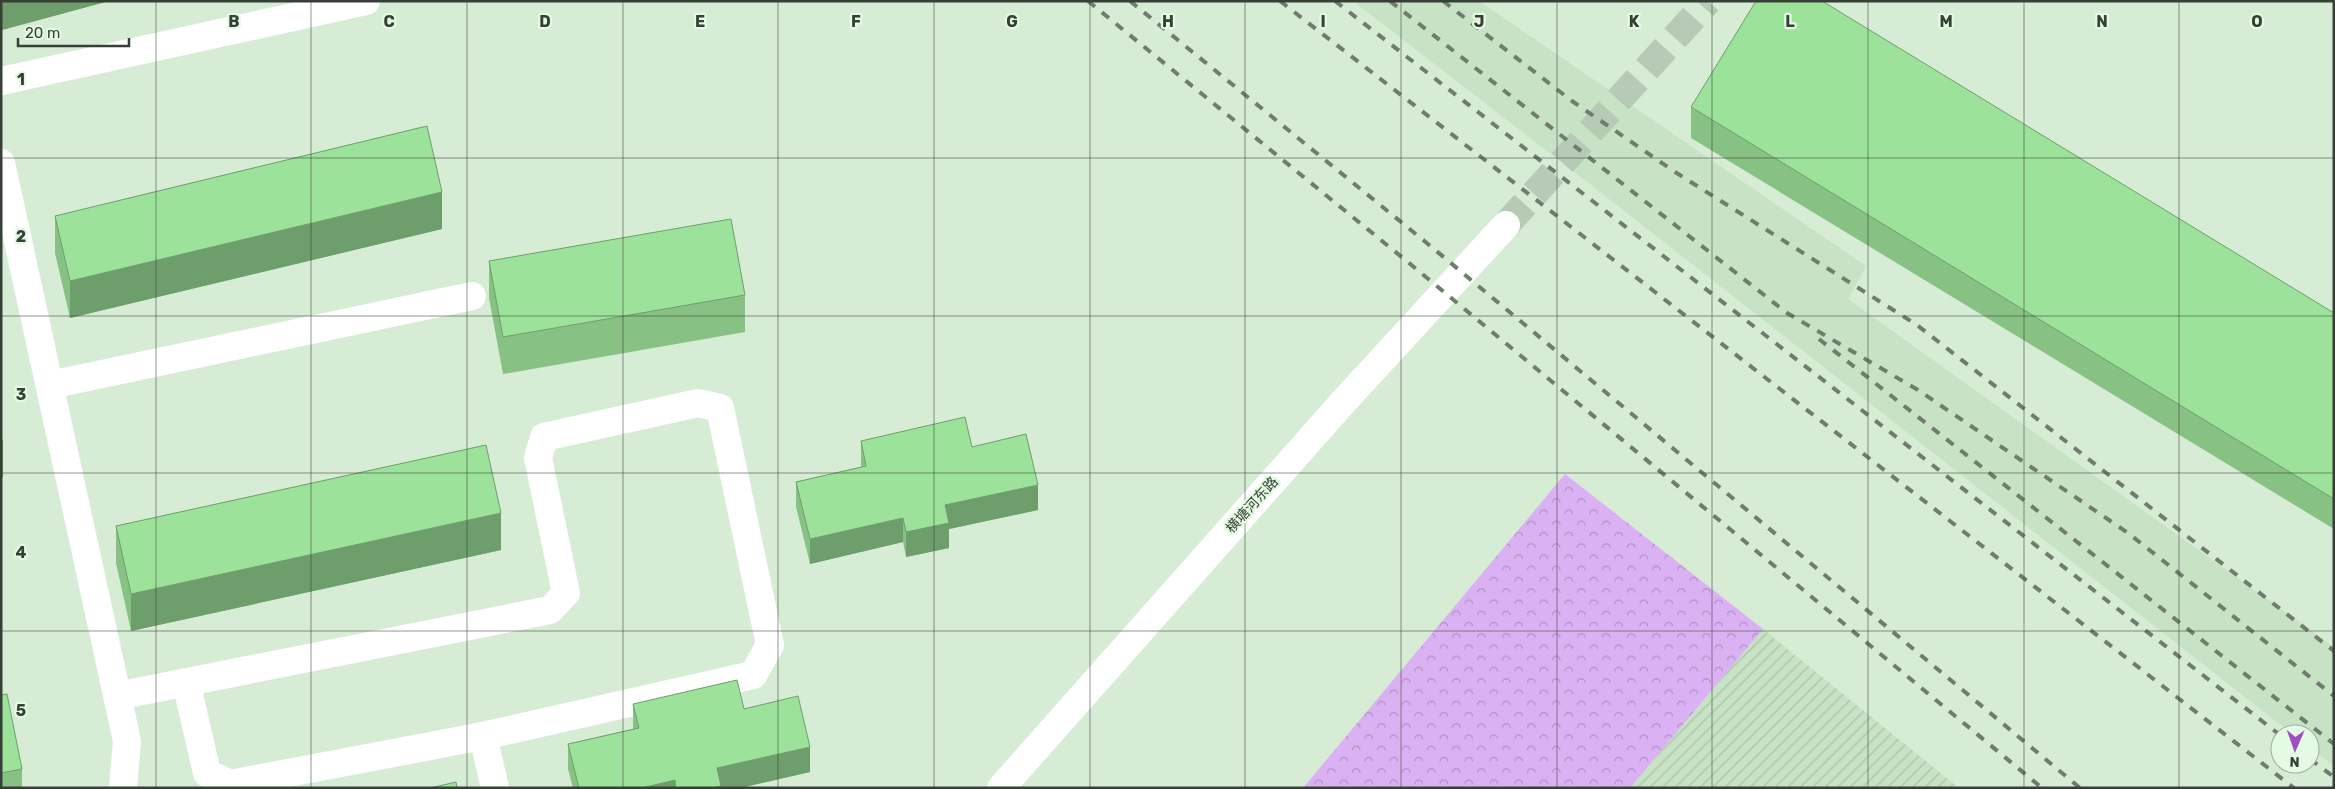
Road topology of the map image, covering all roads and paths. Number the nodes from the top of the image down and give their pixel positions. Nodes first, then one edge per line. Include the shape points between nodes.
1 (366, 1) edge
2 (1, 81) edge
3 (1, 163) edge
4 (1506, 225) tunnel mouth
5 (472, 296) dead end
6 (50, 385) junction
7 (186, 682) junction
8 (117, 696) junction
9 (483, 736) junction
10 (123, 788) edge
11 (495, 788) edge
12 (1001, 788) edge

1 - 2 main road
3 - 6 main road
4 - 12 main road, 横塘河东路 via 1345,400
5 - 6 main road
6 - 8 main road
7 - 8 main road
7 - 9 main road via 207,773 230,784
7 - 9 main road via 550,610 566,593 538,458 544,438 698,403 720,408 770,645 754,675
8 - 10 main road via 127,741
9 - 11 main road

